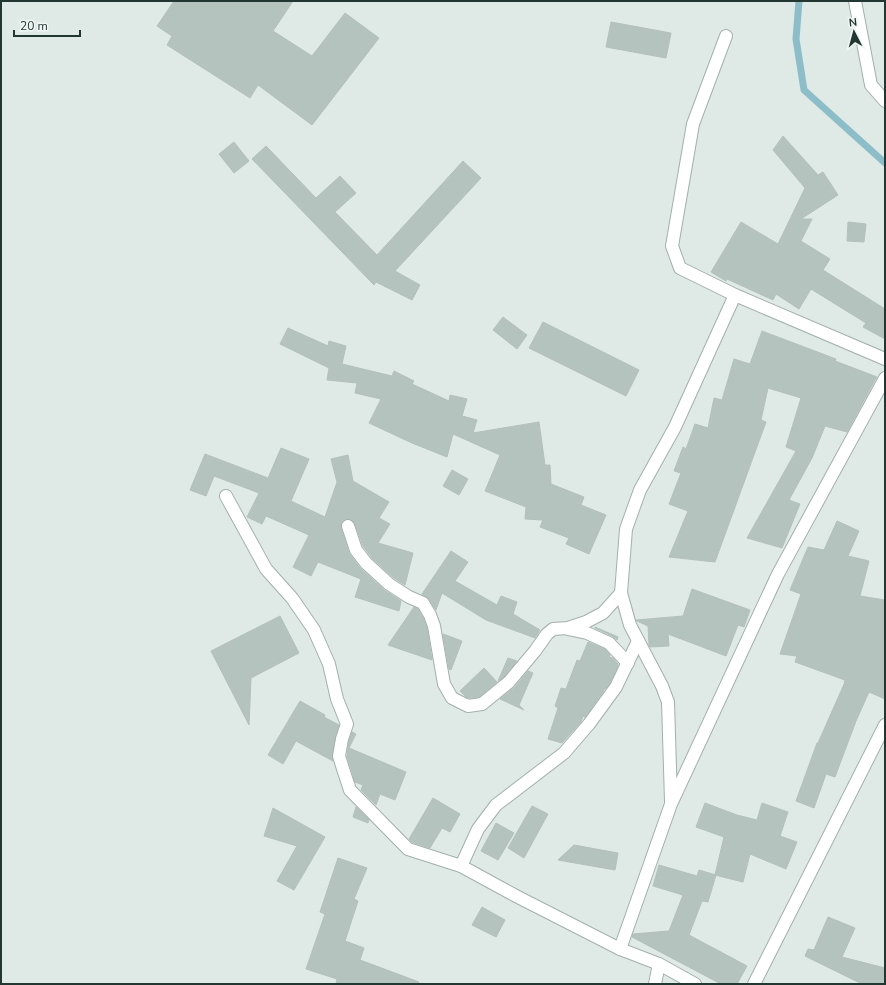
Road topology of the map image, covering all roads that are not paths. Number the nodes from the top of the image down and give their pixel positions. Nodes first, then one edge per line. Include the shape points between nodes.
1 (855, 1) edge
2 (726, 36) dead end
3 (885, 101) edge
4 (735, 296) junction
5 (885, 359) edge
6 (885, 378) edge
7 (226, 496) dead end
8 (348, 526) dead end
9 (621, 593) junction
10 (568, 628) junction
11 (638, 641) junction
12 (628, 663) junction
13 (885, 725) edge
14 (671, 804) junction
15 (461, 866) junction
16 (620, 949) junction
17 (659, 964) junction
18 (656, 984) edge
19 (696, 984) edge
20 (754, 984) edge

1 - 3 street via 871,85
2 - 4 street via 693,124 672,246 680,268
4 - 5 street
4 - 9 street via 675,427 640,490 626,529
6 - 14 street via 778,574
7 - 15 street via 266,569 292,598 314,630 330,664 337,699 347,724 340,756 350,790 408,850
8 - 10 street via 356,550 366,563 389,584 422,603 430,615 444,684 452,698 468,706 482,704 509,682 553,629
9 - 10 street via 603,613
9 - 11 street
10 - 12 street via 609,643
11 - 12 street
11 - 14 street via 668,702
12 - 15 street via 616,687 594,718 564,753 496,805 478,829
13 - 20 street
14 - 16 street
15 - 16 street
16 - 17 street
17 - 18 street
17 - 19 street

